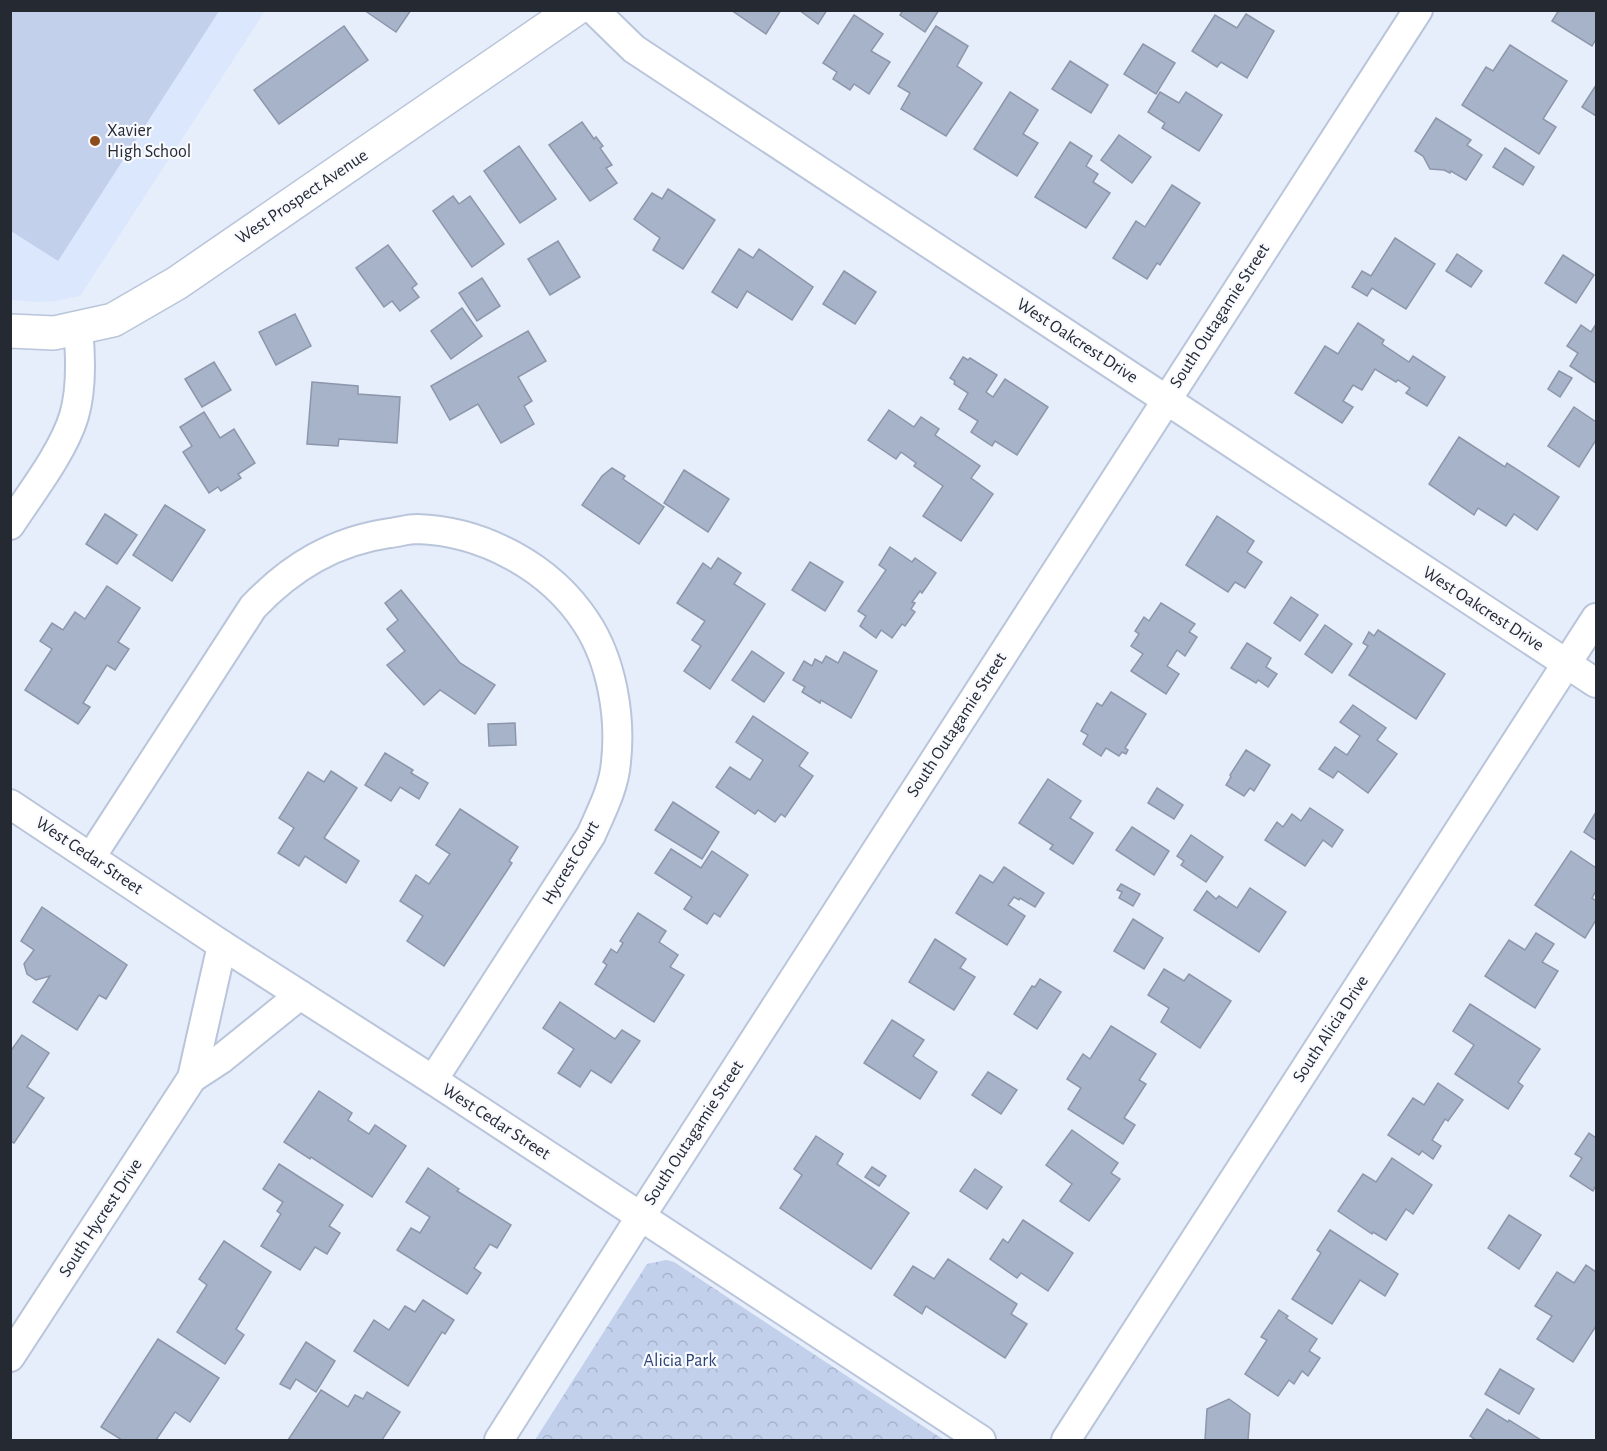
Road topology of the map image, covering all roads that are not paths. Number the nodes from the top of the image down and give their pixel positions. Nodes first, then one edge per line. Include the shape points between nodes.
1 (574, 10) edge
2 (594, 10) edge
3 (1418, 10) edge
4 (78, 329) junction
5 (10, 331) edge
6 (1166, 399) junction
7 (10, 525) edge
8 (1596, 618) edge
9 (1567, 664) junction
10 (1596, 683) edge
11 (10, 804) edge
12 (91, 857) junction
13 (222, 945) junction
14 (300, 995) junction
15 (192, 1078) junction
16 (433, 1080) junction
17 (641, 1216) junction
18 (10, 1357) edge
19 (500, 1440) edge
20 (981, 1440) edge
21 (1066, 1440) edge

1 - 4 main road, West Prospect Avenue via 177,283 113,320
2 - 6 street, West Oakcrest Drive via 634,49
3 - 6 street, South Outagamie Street
4 - 5 main road, West Prospect Avenue via 54,333
4 - 7 street via 81,363 74,417 61,446
6 - 9 street, West Oakcrest Drive
6 - 17 street, South Outagamie Street
8 - 9 street, South Alicia Drive
9 - 10 street, West Oakcrest Drive
9 - 21 street, South Alicia Drive
11 - 12 street, West Cedar Street
12 - 13 street, West Cedar Street
12 - 16 street, Hycrest Court via 253,607 274,585 325,552 354,540 416,529 482,542 514,556 543,575 567,598 598,646 614,702 616,764 591,835
13 - 14 street, West Cedar Street
13 - 15 street, South Hycrest Drive
14 - 15 street, South Hycrest Drive
14 - 16 street, West Cedar Street
15 - 18 street, South Hycrest Drive
16 - 17 street, West Cedar Street
17 - 19 street, South Outagamie Street
17 - 20 street, West Cedar Street

